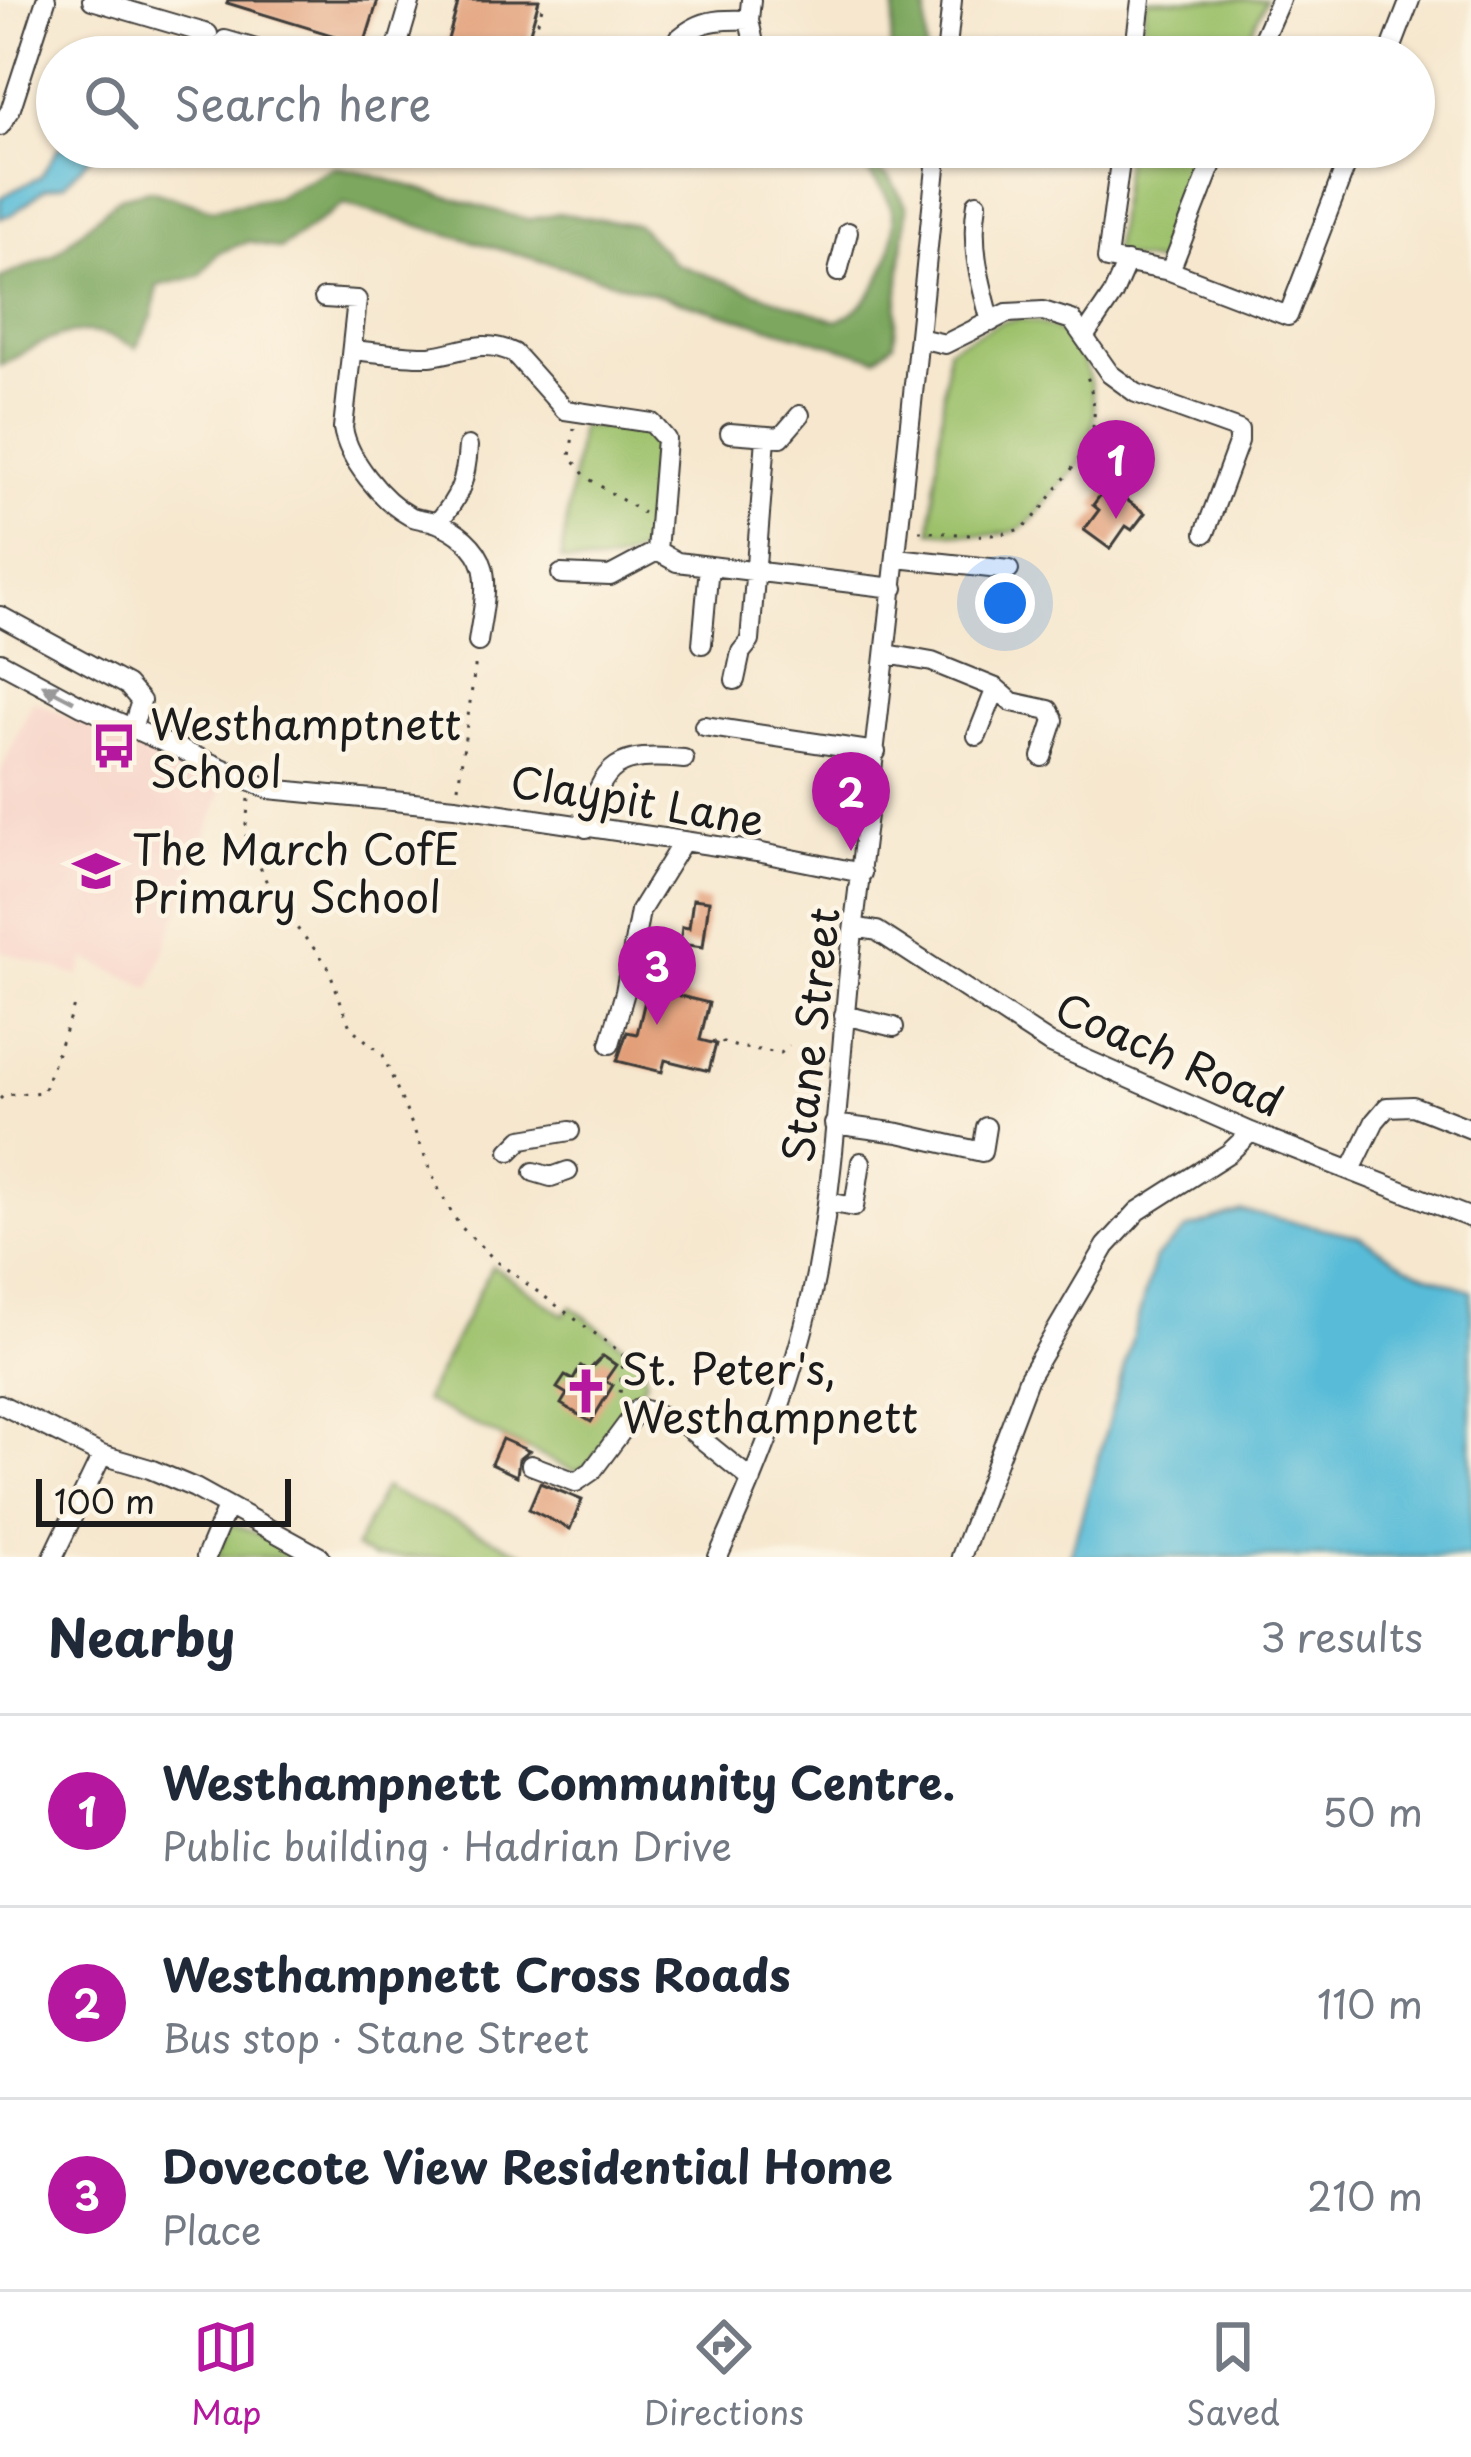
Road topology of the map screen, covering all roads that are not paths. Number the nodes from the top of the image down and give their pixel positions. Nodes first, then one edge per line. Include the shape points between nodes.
1 (46, 0) edge
2 (92, 0) edge
3 (411, 0) edge
4 (952, 0) edge
5 (1141, 0) edge
6 (1280, 0) edge
7 (1410, 0) edge
8 (750, 10) edge
9 (213, 36) edge
10 (402, 36) edge
11 (683, 36) edge
12 (948, 36) edge
13 (1137, 36) edge
14 (1263, 36) edge
15 (1396, 36) edge
16 (0, 125) edge
17 (935, 168) edge
18 (1121, 168) edge
19 (1210, 168) edge
20 (1345, 168) edge
21 (977, 203) dead end
22 (848, 232) dead end
23 (1117, 260) junction
24 (1170, 271) junction
25 (838, 272) dead end
26 (324, 298) dead end
27 (991, 322) junction
28 (1084, 337) junction
29 (919, 338) junction
30 (352, 350) junction
31 (800, 415) dead end
32 (730, 433) dead end
33 (766, 438) junction
34 (468, 446) dead end
35 (437, 523) junction
36 (1205, 533) dead end
37 (657, 550) junction
38 (896, 558) junction
39 (710, 566) junction
40 (1009, 570) dead end
41 (756, 571) junction
42 (561, 574) dead end
43 (894, 588) junction
44 (0, 616) edge
45 (478, 642) road end
46 (702, 644) dead end
47 (887, 654) junction
48 (0, 662) edge
49 (735, 680) dead end
50 (1002, 694) junction
51 (704, 726) dead end
52 (132, 729) junction
53 (976, 736) dead end
54 (876, 752) junction
55 (1042, 757) dead end
56 (684, 759) dead end
57 (586, 828) junction
58 (682, 843) junction
59 (862, 873) junction
60 (854, 927) junction
61 (844, 1015) junction
62 (894, 1027) dead end
63 (610, 1044) dead end
64 (834, 1124) junction
65 (986, 1126) dead end
66 (1471, 1129) edge
67 (570, 1131) dead end
68 (1251, 1132) junction
69 (510, 1151) dead end
70 (861, 1162) dead end
71 (1351, 1170) junction
72 (568, 1171) dead end
73 (534, 1172) dead end
74 (828, 1202) junction
75 (854, 1207) junction
76 (1471, 1218) edge
77 (853, 1228) dead end
78 (0, 1404) edge
79 (102, 1455) junction
80 (531, 1465) dead end
81 (752, 1480) junction
82 (227, 1507) junction
83 (53, 1557) edge
84 (206, 1557) edge
85 (320, 1557) edge
86 (718, 1557) edge
87 (961, 1557) edge

1 - 16 street
2 - 9 street
3 - 10 street
4 - 12 street
5 - 13 street
6 - 14 street
7 - 15 street
8 - 11 street
17 - 29 street, Stane Street
18 - 23 street
19 - 24 street
20 - 24 street via 1288,316
21 - 27 street via 975,260
22 - 25 street
23 - 24 street
23 - 28 street via 1113,294
26 - 30 street via 357,300
27 - 28 street via 1042,311 1072,320
27 - 29 street via 945,344
28 - 36 street via 1136,393 1239,430
29 - 38 street, Stane Street
30 - 35 street via 346,443 386,498 412,518
30 - 37 street via 432,356 465,345 504,348 565,410 652,424 666,439
31 - 33 street via 781,437
32 - 33 street
33 - 41 street
34 - 35 street via 458,500
35 - 45 street via 469,542 482,563
37 - 39 street
37 - 42 street via 610,576
38 - 40 street
38 - 43 street, Stane Street
39 - 41 street
39 - 46 street
41 - 43 street
41 - 49 street via 750,641
43 - 47 street, Stane Street
44 - 52 street via 127,685 141,701
47 - 50 street via 932,662
47 - 54 street, Stane Street
52 -> 48 street, Claypit Lane
50 - 53 street
50 - 55 street via 1052,712
51 - 54 street
52 - 57 street, Claypit Lane via 269,789
54 - 59 street, Stane Street
56 - 57 street via 630,758 598,784
57 - 58 street, Claypit Lane
58 - 59 street, Claypit Lane
58 - 63 street via 640,911
59 - 60 street, Stane Street
60 - 61 street, Stane Street
60 - 68 street, Coach Road via 878,931 1048,1043
61 - 62 street
61 - 64 street, Stane Street
64 - 65 street via 982,1152
64 - 74 street, Stane Street
66 - 71 street via 1413,1106 1387,1107
67 - 69 street via 522,1139
68 - 71 street, Coach Road
68 - 87 street via 1138,1211 1106,1246 1029,1377
70 - 75 street
71 - 76 street, Coach Road
72 - 73 street
74 - 75 street
74 - 81 street, Stane Street via 805,1320
75 - 77 street
78 - 79 street
79 - 82 street
79 - 83 street
80 - 81 street via 576,1482 640,1408 682,1423
81 - 86 street, Stane Street
82 - 84 street
82 - 85 street

